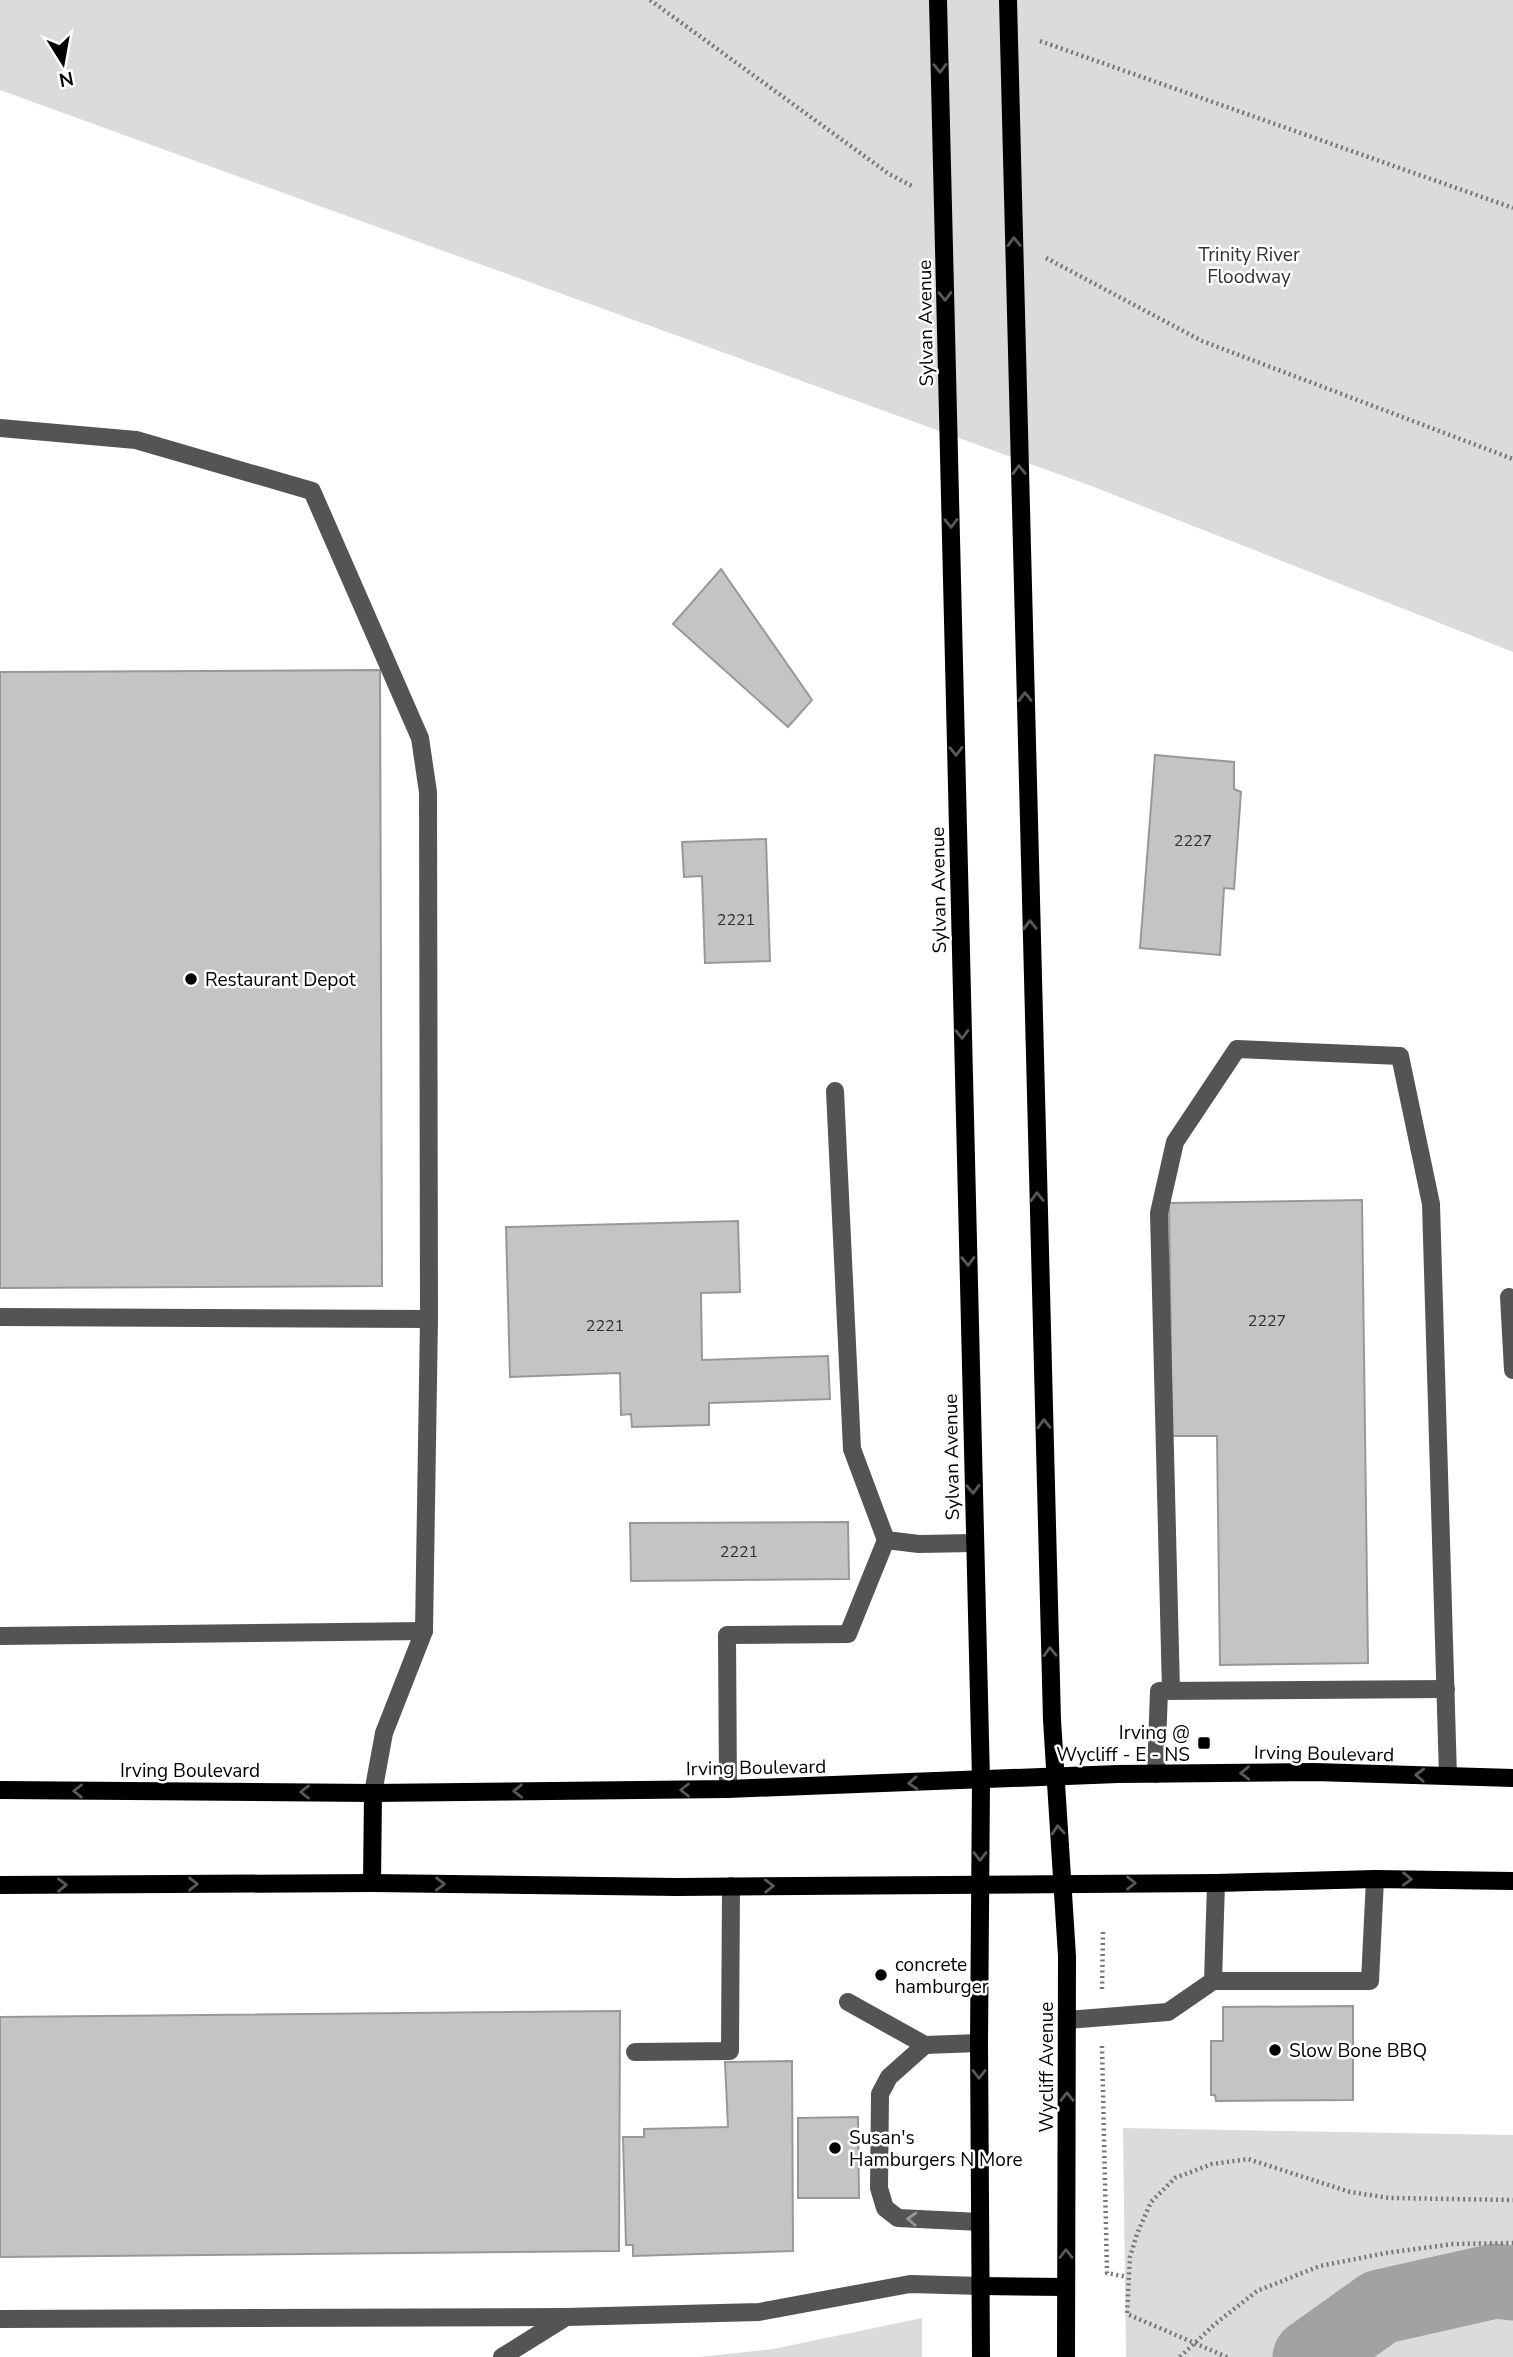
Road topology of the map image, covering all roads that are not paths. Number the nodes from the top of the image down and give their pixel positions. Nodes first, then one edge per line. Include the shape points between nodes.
1 (939, 0) edge
2 (1008, 0) edge
3 (0, 428) edge
4 (835, 1091) dead end
5 (1509, 1297) dead end
6 (0, 1317) edge
7 (429, 1319) junction
8 (1513, 1370) edge
9 (886, 1540) junction
10 (975, 1543) junction
11 (424, 1631) junction
12 (0, 1636) edge
13 (1446, 1689) junction
14 (1171, 1691) junction
15 (1156, 1774) junction
16 (1448, 1776) junction
17 (1055, 1777) junction
18 (1513, 1778) edge
19 (981, 1780) junction
20 (728, 1789) junction
21 (0, 1790) edge
22 (373, 1793) junction
23 (1376, 1879) junction
24 (1513, 1881) edge
25 (1216, 1882) junction
26 (372, 1883) junction
27 (980, 1883) junction
28 (1062, 1883) junction
29 (0, 1885) edge
30 (732, 1886) junction
31 (1213, 1981) junction
32 (848, 2002) dead end
33 (1067, 2020) junction
34 (979, 2043) junction
35 (925, 2045) junction
36 (635, 2052) dead end
37 (980, 2222) junction
38 (981, 2286) junction
39 (1066, 2287) junction
40 (566, 2317) junction
41 (0, 2319) edge
42 (1066, 2352) edge
43 (981, 2353) edge
44 (502, 2357) edge

1 -> 10 main road, Sylvan Avenue
17 -> 2 main road
3 - 7 lane via 136,440 313,491 420,738 428,792
4 - 9 lane via 852,1449
5 - 8 lane
6 - 7 lane
7 - 11 lane
9 - 10 lane
9 - 20 lane via 848,1634 727,1635
10 - 19 main road, Sylvan Avenue
11 - 12 lane
11 - 22 lane via 384,1733
13 - 14 lane
13 - 14 lane via 1432,1204 1400,1056 1237,1049 1175,1142 1158,1213
13 - 16 lane
14 - 15 lane via 1159,1691
16 -> 15 main road, Irving Boulevard
15 - 17 main road, Irving Boulevard
16 - 18 main road, Irving Boulevard
17 - 19 main road, Irving Boulevard
28 -> 17 main road, Wycliff Avenue
19 -> 20 main road, Irving Boulevard
19 -> 27 main road
20 -> 22 main road, Irving Boulevard
22 -> 21 main road, Irving Boulevard
22 - 26 main road
23 -> 24 main road
23 - 25 main road
23 - 31 lane via 1370,1981
28 -> 25 main road
25 - 31 lane
29 -> 26 main road
26 -> 30 main road
27 - 28 main road
30 -> 27 main road
27 - 34 main road
28 - 33 main road, Wycliff Avenue
30 - 36 lane via 730,2051
31 - 33 lane via 1168,2012
32 - 35 lane
39 -> 33 main road, Wycliff Avenue
34 - 35 lane
34 -> 37 main road
37 -> 35 lane via 898,2218 885,2208 879,2188 880,2094 889,2077
37 - 38 main road
38 - 39 main road
38 - 40 lane via 910,2284 759,2312
38 - 43 main road
39 - 42 main road, Wycliff Avenue
40 - 41 lane
40 - 44 lane

